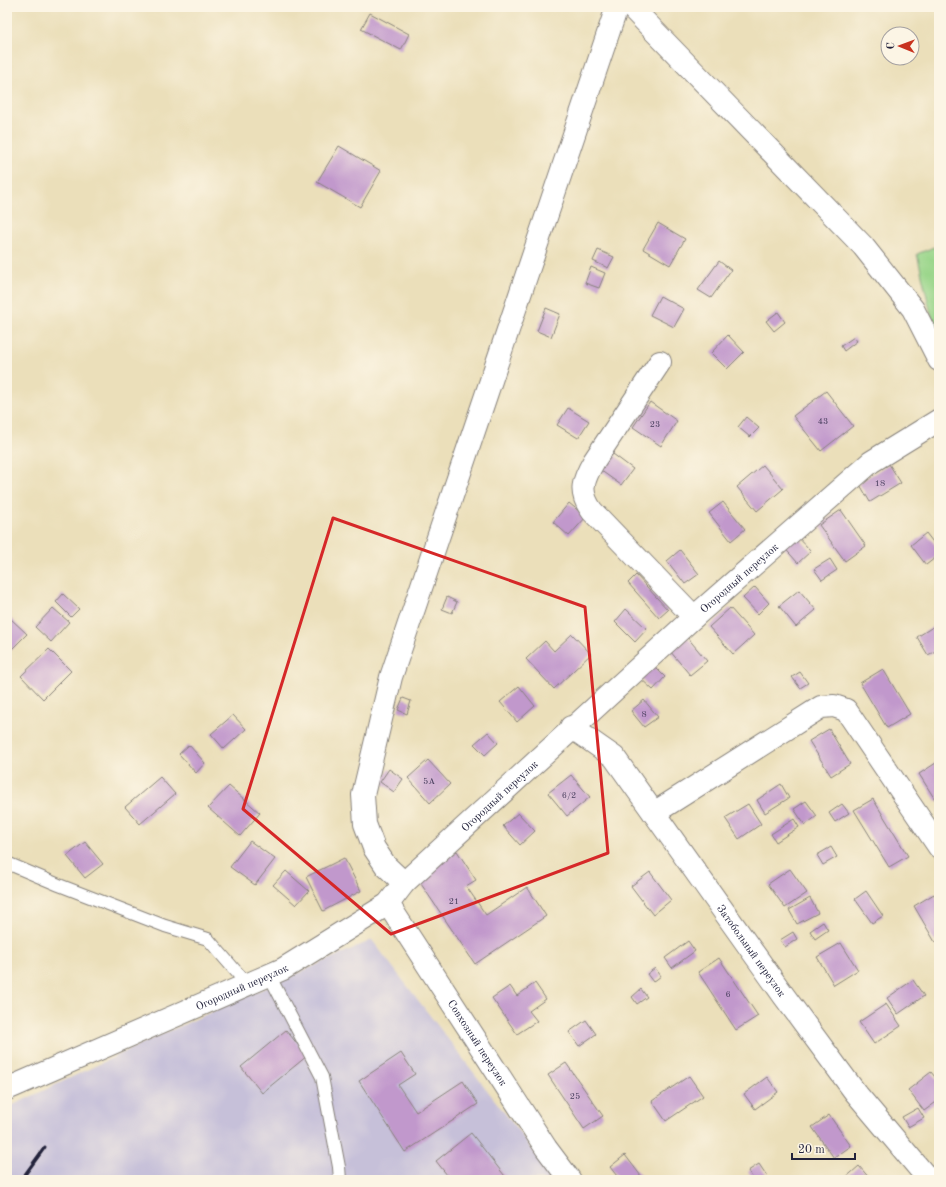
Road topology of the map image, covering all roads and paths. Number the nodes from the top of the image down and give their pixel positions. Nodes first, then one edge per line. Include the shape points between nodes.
1 (617, 7) edge
2 (631, 7) edge
3 (939, 360) edge
4 (660, 362) dead end
5 (939, 420) edge
6 (694, 617) junction
7 (571, 727) junction
8 (654, 813) junction
9 (939, 847) edge
10 (7, 863) edge
11 (404, 883) junction
12 (388, 904) junction
13 (269, 975) junction
14 (247, 984) junction
15 (7, 1089) edge
16 (340, 1180) edge
17 (570, 1180) edge
18 (929, 1180) edge

1 - 11 street via 391,678 363,795 365,824 374,848 386,866
2 - 3 street via 863,246 913,309
4 - 6 street via 584,477 583,493 592,511
5 - 6 street, Огородный переулок via 871,462
6 - 7 street, Огородный переулок
7 - 8 street, Затобольный переулок via 614,757
7 - 11 street, Огородный переулок
8 - 9 street via 821,707 834,706 846,710
8 - 18 street, Затобольный переулок via 851,1086
10 - 14 lane via 165,926 208,939
11 - 12 street, Огородный переулок
12 - 13 street, Огородный переулок
12 - 17 street, Совхозный переулок via 546,1148
13 - 14 street, Огородный переулок
13 - 16 lane via 322,1077
14 - 15 street, Огородный переулок

